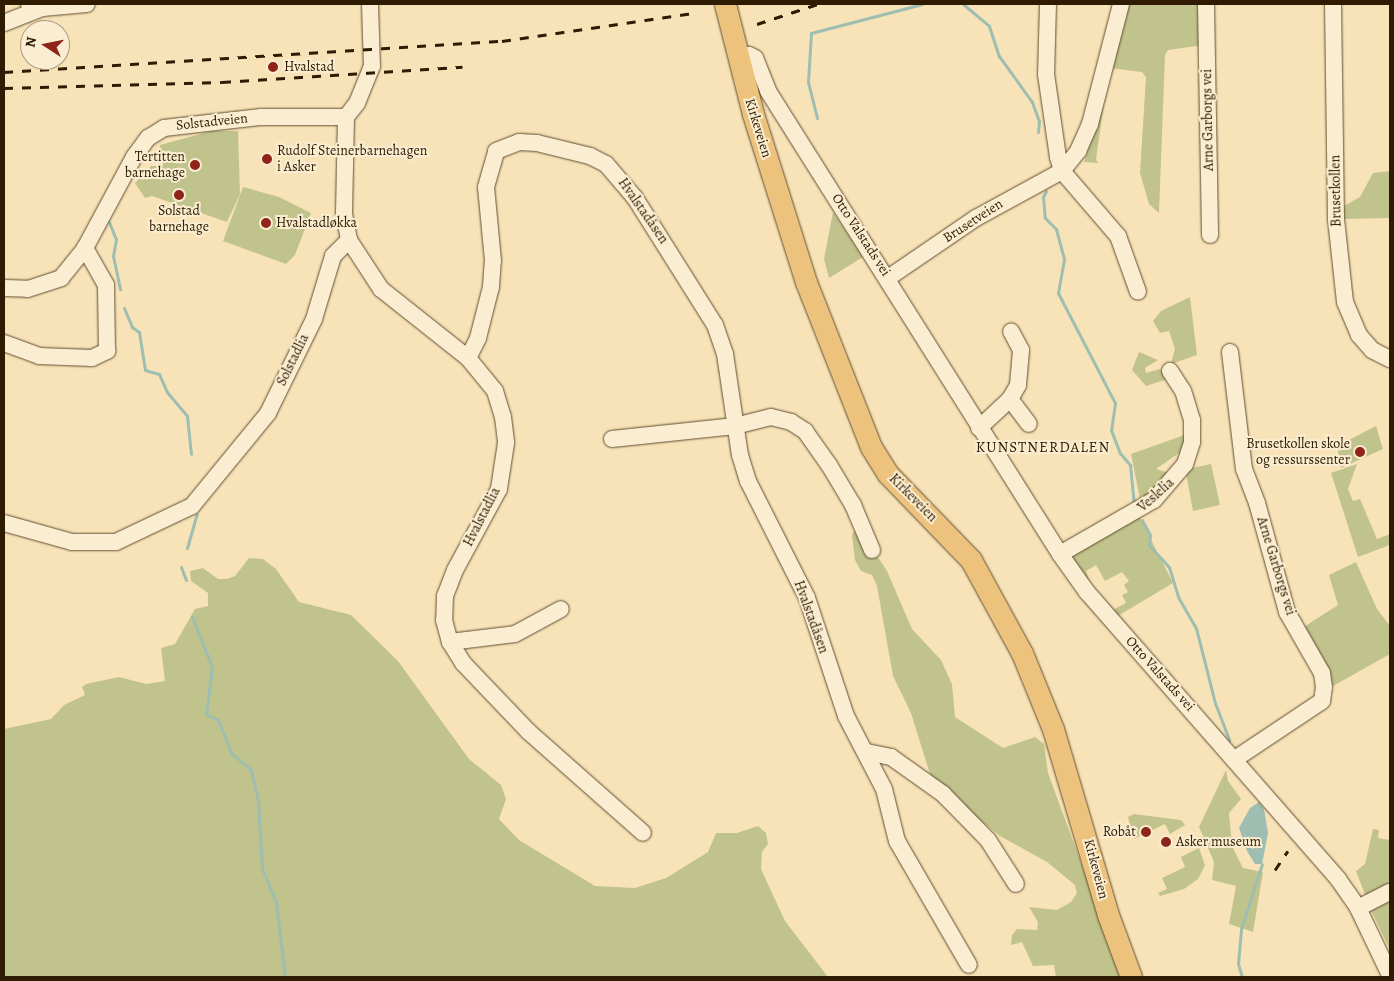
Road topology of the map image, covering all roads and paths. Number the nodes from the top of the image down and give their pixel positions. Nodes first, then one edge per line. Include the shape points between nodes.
1 (87, 4) edge
2 (370, 4) edge
3 (725, 4) edge
4 (1048, 4) edge
5 (1121, 4) edge
6 (1206, 4) edge
7 (1333, 4) edge
8 (36, 6) edge
9 (4, 23) edge
10 (737, 58) junction
11 (346, 117) junction
12 (1062, 171) junction
13 (1210, 235) dead end
14 (349, 240) junction
15 (85, 248) junction
16 (888, 278) junction
17 (4, 288) edge
18 (1138, 292) dead end
19 (1011, 331) dead end
20 (4, 343) edge
21 (1230, 352) dead end
22 (468, 358) junction
23 (1390, 359) edge
24 (1170, 371) dead end
25 (1010, 400) junction
26 (1029, 424) dead end
27 (735, 426) junction
28 (979, 428) junction
29 (612, 439) dead end
30 (4, 522) edge
31 (872, 550) dead end
32 (1060, 554) junction
33 (561, 609) dead end
34 (450, 642) junction
35 (867, 752) junction
36 (1235, 760) junction
37 (643, 833) dead end
38 (1016, 884) dead end
39 (1390, 892) edge
40 (1358, 908) junction
41 (970, 964) dead end
42 (1390, 975) edge
43 (1132, 977) edge

1 - 8 street
2 - 11 street via 372,66 357,103
3 - 10 main road, Kirkeveien
4 - 12 street via 1046,74 1049,114
5 - 12 street, Brusetveien via 1090,124 1078,151
6 - 13 street, Arne Garborgs vei
7 - 23 street, Brusetkollen via 1336,219 1345,302 1359,335 1372,350
8 - 9 street
10 - 16 street, Otto Valstads vei via 755,58 768,91
10 - 43 main road, Kirkeveien via 806,282 871,447 888,474 971,560 1019,648 1046,708 1108,915
11 - 14 street via 344,214
11 - 15 street, Solstadveien via 261,117 164,128 148,138 134,156
12 - 16 street, Brusetveien via 976,218
12 - 18 street via 1118,236
14 - 22 street, Hvalstadlia via 381,289
14 - 30 street, Solstadlia via 333,256 314,319 268,413 235,450 206,494 192,506 136,535 110,542 72,542
15 - 17 street, Solstadveien via 71,268 50,285 28,289
15 - 20 street via 106,285 107,351 92,358 39,356
16 - 28 street, Otto Valstads vei
19 - 25 street via 1021,350 1022,367
21 - 36 street, Arne Garborgs vei via 1244,469 1257,503 1287,612 1322,673 1324,687 1322,700
22 - 27 street, Hvalstadåsen via 478,338 491,287 493,261 486,187 496,151 519,142 562,148 598,160 622,179 704,302 725,354
22 - 34 street, Hvalstadlia via 495,391 506,443 499,489 454,570 445,596 444,620
24 - 32 street, Veslelia via 1183,391 1192,420 1192,442 1185,464 1154,500
25 - 26 street
25 - 28 street
27 - 29 street
27 - 31 street via 782,418 805,432 853,505
27 - 35 street, Hvalstadåsen via 748,481 807,598 839,698
28 - 32 street, Otto Valstads vei
32 - 36 street, Otto Valstads vei via 1087,592
33 - 34 street via 515,634
34 - 37 street, Hvalstadlia via 463,663 529,732
35 - 38 street via 891,757 944,794 988,840
35 - 41 street, Hvalstadåsen via 908,864 954,933
36 - 40 street, Otto Valstads vei via 1338,879
39 - 40 street
40 - 42 street, Otto Valstads vei

